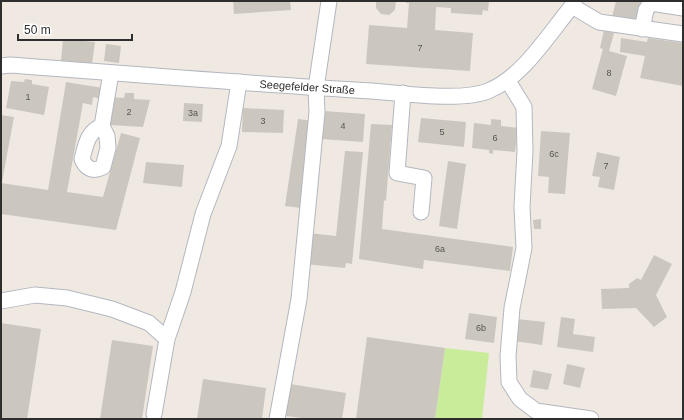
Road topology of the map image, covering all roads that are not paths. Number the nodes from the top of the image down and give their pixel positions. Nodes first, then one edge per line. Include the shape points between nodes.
1 (329, 1) edge
2 (573, 4) edge
3 (683, 8) edge
4 (642, 28) junction
5 (683, 34) edge
6 (1, 66) edge
7 (111, 72) junction
8 (508, 81) junction
9 (239, 82) junction
10 (316, 88) junction
11 (403, 93) junction
12 (102, 126) dead end
13 (421, 212) dead end
14 (1, 301) edge
15 (167, 340) junction
16 (154, 414) dead end
17 (277, 419) edge
18 (591, 419) edge

1 - 10 street
2 - 4 street via 599,22
2 - 8 street, Seegefelder Straße
3 - 4 street via 651,3 646,10
4 - 5 street
6 - 7 street, Seegefelder Straße
7 - 9 street, Seegefelder Straße
7 - 12 street
8 - 11 street, Seegefelder Straße via 488,91 463,97
8 - 18 street via 524,107 525,150 522,207 524,248 511,322 508,356 510,382 520,400 536,411
9 - 10 street, Seegefelder Straße
9 - 15 street via 229,146 203,214 183,292
10 - 11 street, Seegefelder Straße
10 - 17 street via 318,112 299,299
11 - 13 street via 397,173 424,178
14 - 15 street via 35,295 67,298 112,309 149,322
15 - 16 street

